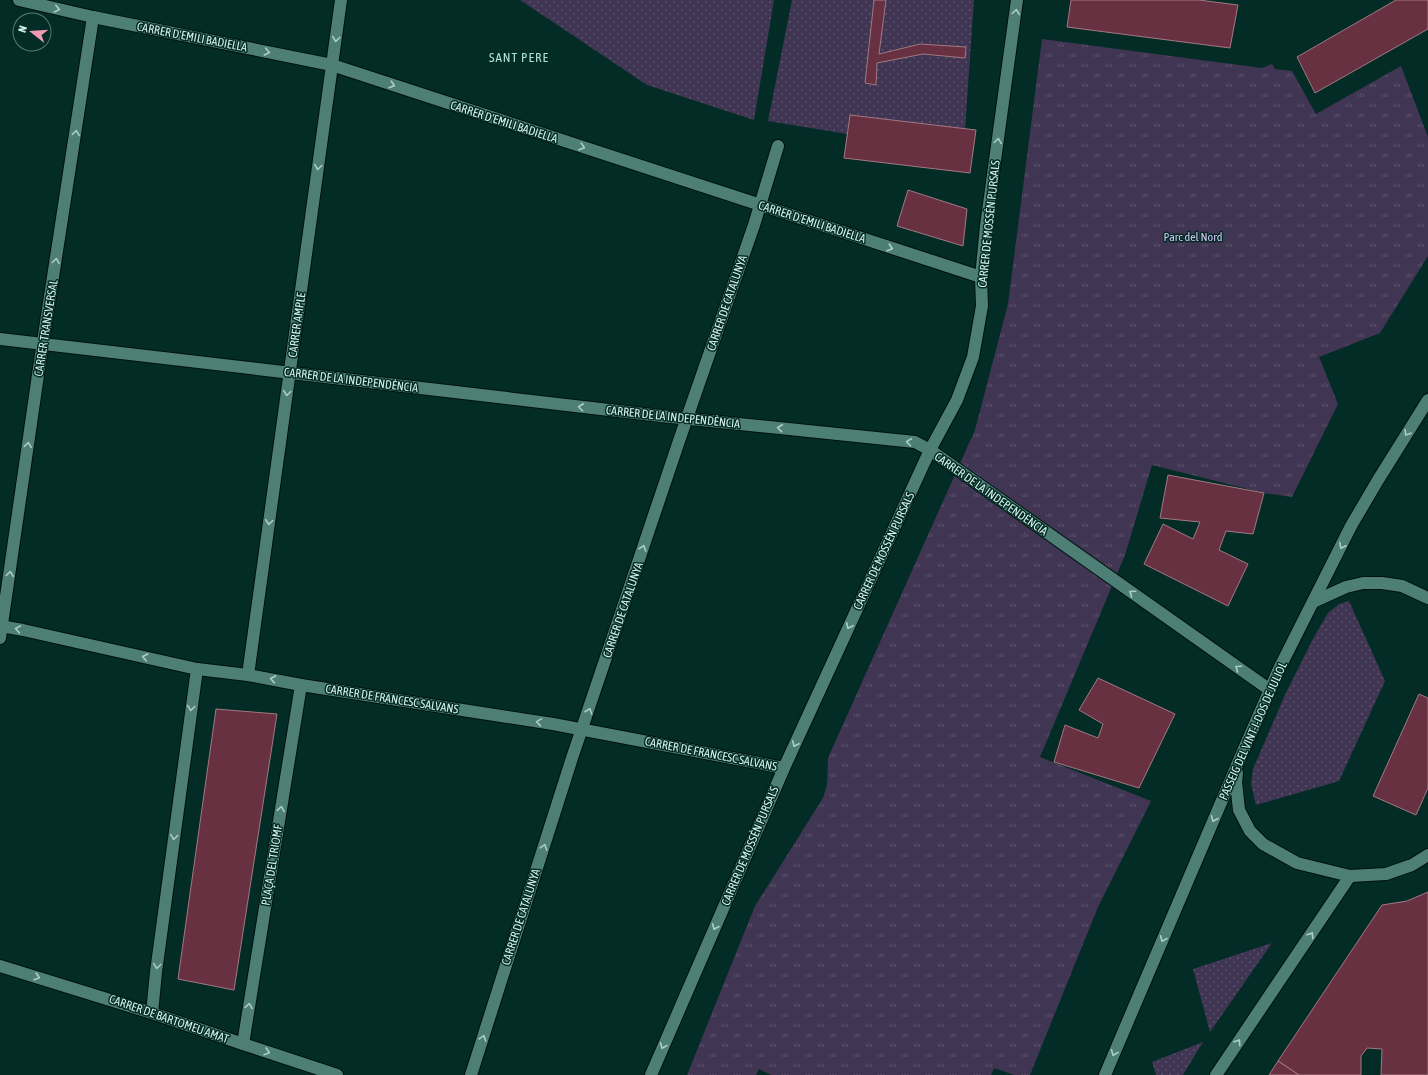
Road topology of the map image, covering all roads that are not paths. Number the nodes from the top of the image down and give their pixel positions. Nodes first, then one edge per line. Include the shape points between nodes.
1 (19, 0) edge
2 (341, 0) edge
3 (1017, 0) edge
4 (93, 17) junction
5 (332, 65) junction
6 (778, 146) dead end
7 (759, 205) junction
8 (981, 277) junction
9 (0, 340) edge
10 (44, 345) junction
11 (290, 372) junction
12 (1428, 400) edge
13 (687, 419) junction
14 (930, 450) junction
15 (1428, 598) edge
16 (1312, 602) junction
17 (1, 626) edge
18 (0, 638) edge
19 (197, 669) junction
20 (248, 675) junction
21 (301, 685) junction
22 (1270, 690) junction
23 (582, 730) junction
24 (1240, 758) junction
25 (784, 768) junction
26 (1428, 855) edge
27 (1350, 876) junction
28 (0, 966) edge
29 (152, 1013) junction
30 (243, 1044) junction
31 (336, 1075) edge
32 (471, 1075) edge
33 (651, 1075) edge
34 (1105, 1075) edge
35 (1216, 1075) edge

1 -> 4 street, CARRER D'EMILI BADIELLA
2 -> 5 street, CARRER AMPLE
8 -> 3 street, CARRER DE MOSSÈN PURSALS
4 -> 5 street, CARRER D'EMILI BADIELLA
10 -> 4 street, CARRER TRANSVERSAL
5 -> 7 street, CARRER D'EMILI BADIELLA
5 -> 11 street, CARRER AMPLE
6 - 7 street, CARRER DE CATALUNYA
7 -> 8 street, CARRER D'EMILI BADIELLA
7 - 13 street, CARRER DE CATALUNYA
8 - 14 street, CARRER DE MOSSÈN PURSALS via 982,306 973,357 957,400
9 - 10 street, CARRER DE LA INDEPENDÈNCIA
10 - 11 street, CARRER DE LA INDEPENDÈNCIA
17 -> 10 street, CARRER TRANSVERSAL
13 -> 11 street, CARRER DE LA INDEPENDÈNCIA
11 -> 20 street, CARRER AMPLE
12 -> 16 street, PASSEIG DEL VINT-I-DOS DE JULIOL via 1351,526
14 -> 13 street, CARRER DE LA INDEPENDÈNCIA via 914,442
23 -> 13 street, CARRER DE CATALUNYA
22 -> 14 street, CARRER DE LA INDEPENDÈNCIA
14 -> 25 street, CARRER DE MOSSÈN PURSALS
15 - 16 street via 1402,586 1363,583 1346,587
16 - 22 street, PASSEIG DEL VINT-I-DOS DE JULIOL
17 - 18 street, CARRER TRANSVERSAL
19 -> 17 street, CARRER DE FRANCESC SALVANS
19 - 20 street, CARRER DE FRANCESC SALVANS
19 -> 29 street
21 -> 20 street, CARRER DE FRANCESC SALVANS
23 -> 21 street, CARRER DE FRANCESC SALVANS
30 -> 21 street, PLAÇA DEL TRIOMF
22 - 24 street, PASSEIG DEL VINT-I-DOS DE JULIOL
23 - 25 street, CARRER DE FRANCESC SALVANS
32 -> 23 street, CARRER DE CATALUNYA
24 - 27 street via 1236,782 1239,810 1250,831 1263,844 1297,863
24 -> 34 street, PASSEIG DEL VINT-I-DOS DE JULIOL
25 -> 33 street, CARRER DE MOSSÈN PURSALS
26 - 27 street via 1412,865 1386,874
35 -> 27 street
28 -> 29 street, CARRER DE BARTOMEU AMAT
29 - 30 street, CARRER DE BARTOMEU AMAT
30 -> 31 street, CARRER DE BARTOMEU AMAT

